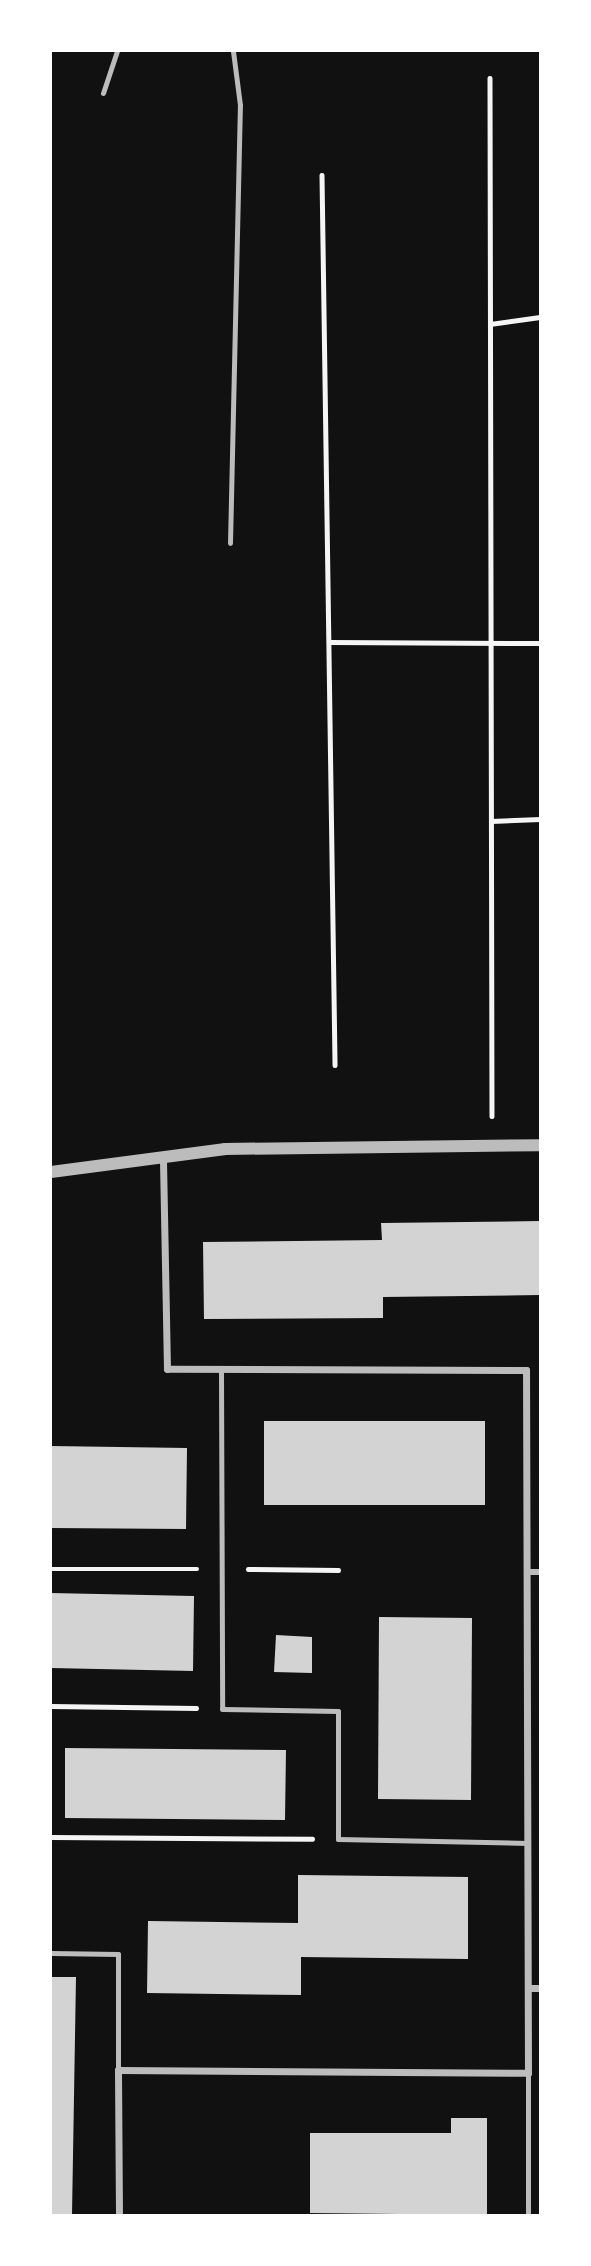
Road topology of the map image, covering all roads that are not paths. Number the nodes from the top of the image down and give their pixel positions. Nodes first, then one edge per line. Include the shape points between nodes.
1 (117, 51) edge
2 (233, 51) edge
3 (103, 93) dead end
4 (230, 543) dead end
5 (540, 1145) edge
6 (163, 1154) junction
7 (51, 1172) edge
8 (221, 1371) junction
9 (528, 1572) junction
10 (540, 1572) edge
11 (528, 1843) junction
12 (51, 1952) edge
13 (540, 1987) edge
14 (528, 1988) junction
15 (118, 2070) junction
16 (528, 2073) junction
17 (119, 2215) edge
18 (528, 2215) edge

1 - 3 lane
2 - 4 lane via 240,105
5 - 6 street via 225,1149
6 - 7 street
6 - 8 street via 167,1369
8 - 9 street via 526,1370
8 - 11 lane via 222,1709 338,1711 338,1839
9 - 10 street
9 - 11 street
11 - 14 street
12 - 15 lane via 118,1954
13 - 14 street
14 - 16 street
15 - 16 street
15 - 17 street
16 - 18 lane

